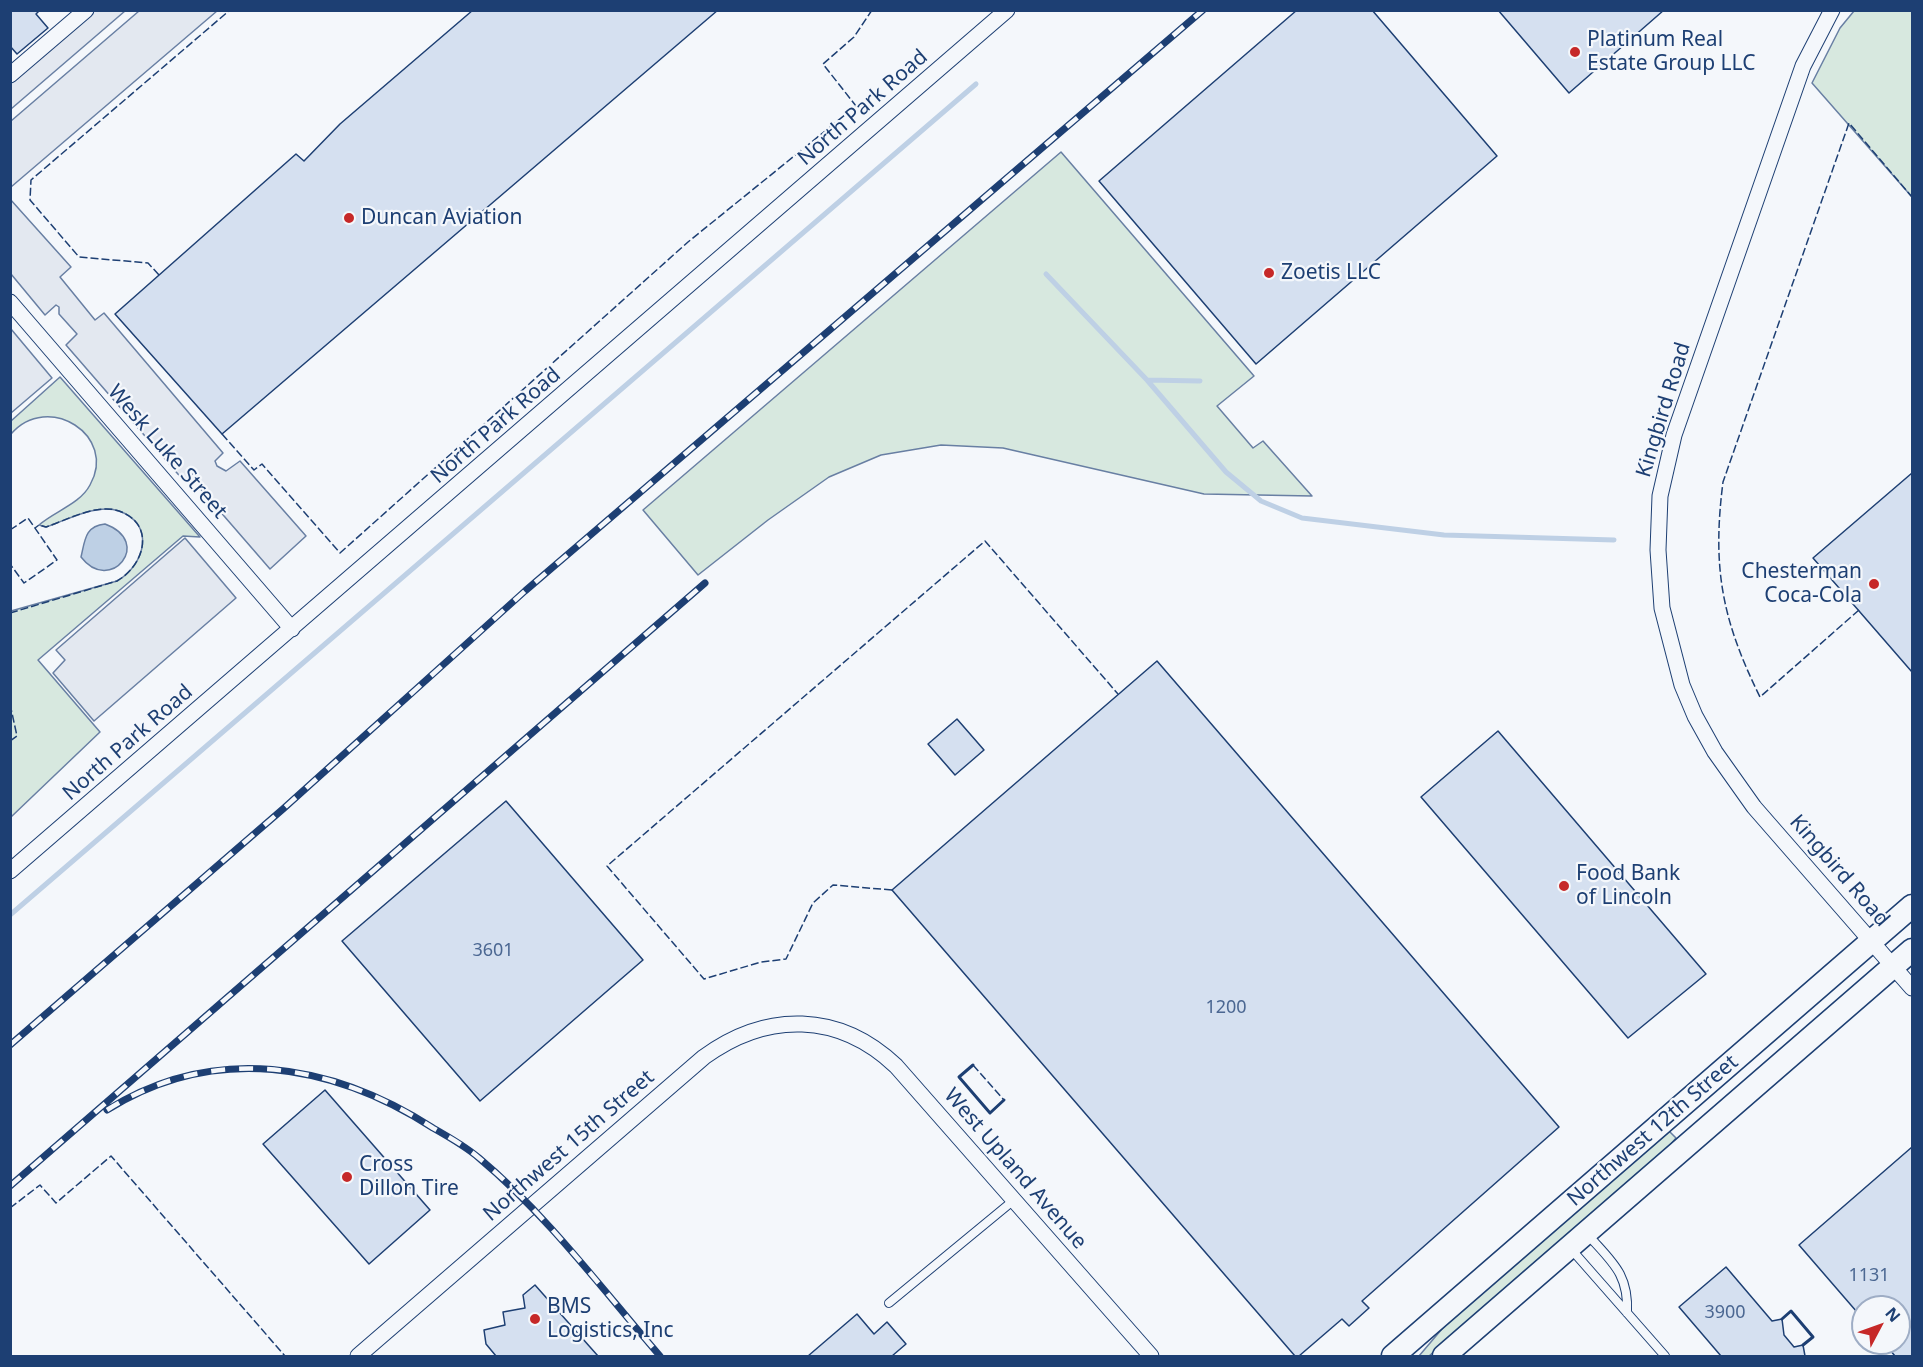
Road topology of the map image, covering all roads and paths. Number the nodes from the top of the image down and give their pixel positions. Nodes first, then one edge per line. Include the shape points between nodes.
1 (86, 10) edge
2 (1007, 10) edge
3 (1832, 10) edge
4 (10, 75) edge
5 (10, 302) edge
6 (292, 629) junction
7 (10, 871) edge
8 (1912, 906) edge
9 (1872, 941) junction
10 (1912, 950) edge
11 (1894, 966) junction
12 (1912, 988) edge
13 (832, 1028) joint
14 (1014, 1200) junction
15 (1587, 1233) junction
16 (1570, 1248) junction
17 (890, 1303) dead end
18 (1627, 1313) junction
19 (358, 1356) edge
20 (1151, 1356) edge
21 (1393, 1356) edge
22 (1444, 1356) edge
23 (1665, 1356) edge

1 - 4 street
2 - 6 street, North Park Road
3 - 9 street, Kingbird Road via 1803,66 1674,435 1660,496 1658,550 1662,608 1682,685 1715,752 1754,807
5 - 6 street, Wesk Luke Street
6 - 7 street, North Park Road
8 - 9 main road, Northwest 12th Street
9 - 11 street, Kingbird Road
9 - 21 main road, Northwest 12th Street
10 - 11 main road, Northwest 12th Street
11 - 12 street, Kingbird Road
11 - 15 main road, Northwest 12th Street
13 - 14 street, West Upland Avenue via 865,1041 896,1066
13 - 19 street, Northwest 15th Street via 767,1026 718,1047
14 - 17 lane
14 - 20 street, West Upland Avenue
15 - 16 main road, Northwest 12th Street
15 - 18 lane via 1623,1278 1628,1295
16 - 18 lane
16 - 22 main road, Northwest 12th Street
18 - 23 lane

